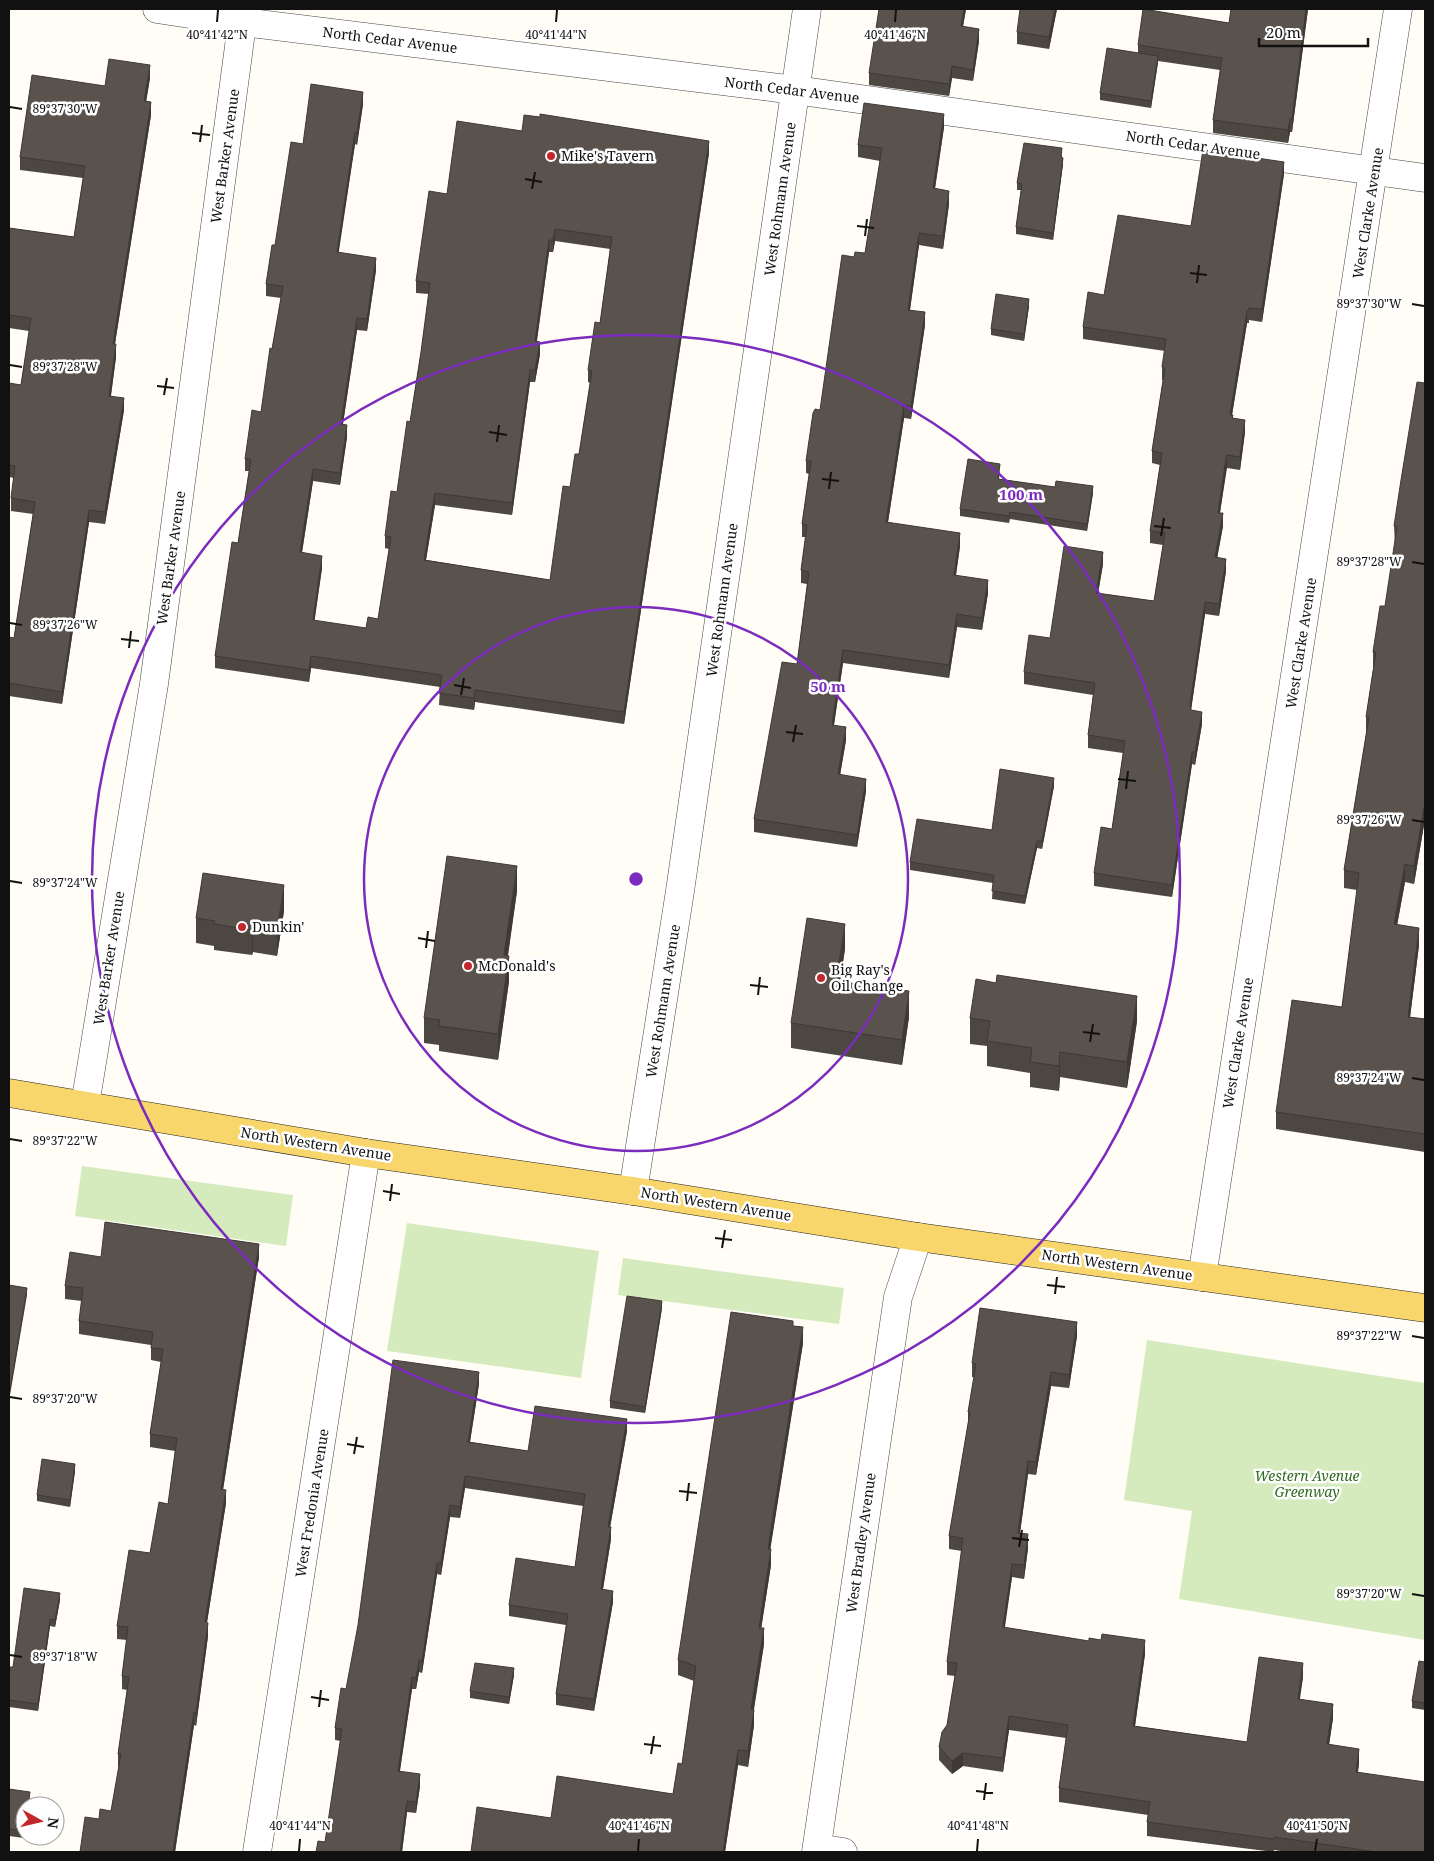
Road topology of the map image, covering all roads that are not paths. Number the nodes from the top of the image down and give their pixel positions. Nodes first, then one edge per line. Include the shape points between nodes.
1 (157, 9) edge
2 (807, 9) edge
3 (1398, 9) edge
4 (243, 15) edge
5 (795, 90) junction
6 (1374, 171) junction
7 (1425, 178) edge
8 (9, 1094) edge
9 (85, 1105) junction
10 (366, 1153) junction
11 (633, 1191) junction
12 (918, 1237) junction
13 (1202, 1276) junction
14 (1425, 1308) edge
15 (816, 1850) edge
16 (257, 1852) edge
17 (843, 1852) edge

1 - 4 street, North Cedar Avenue
2 - 5 street, West Rohmann Avenue
3 - 6 street, West Clarke Avenue
4 - 5 street, North Cedar Avenue
4 - 9 street, West Barker Avenue via 154,684
5 - 6 street, North Cedar Avenue
5 - 11 street, West Rohmann Avenue via 680,891
6 - 7 street, North Cedar Avenue
6 - 13 street, West Clarke Avenue
8 - 9 main road, North Western Avenue
9 - 10 main road, North Western Avenue
10 - 11 main road, North Western Avenue
10 - 16 street, West Fredonia Avenue
11 - 12 main road, North Western Avenue
12 - 13 main road, North Western Avenue
12 - 15 street, West Bradley Avenue via 898,1297
13 - 14 main road, North Western Avenue
15 - 17 street

